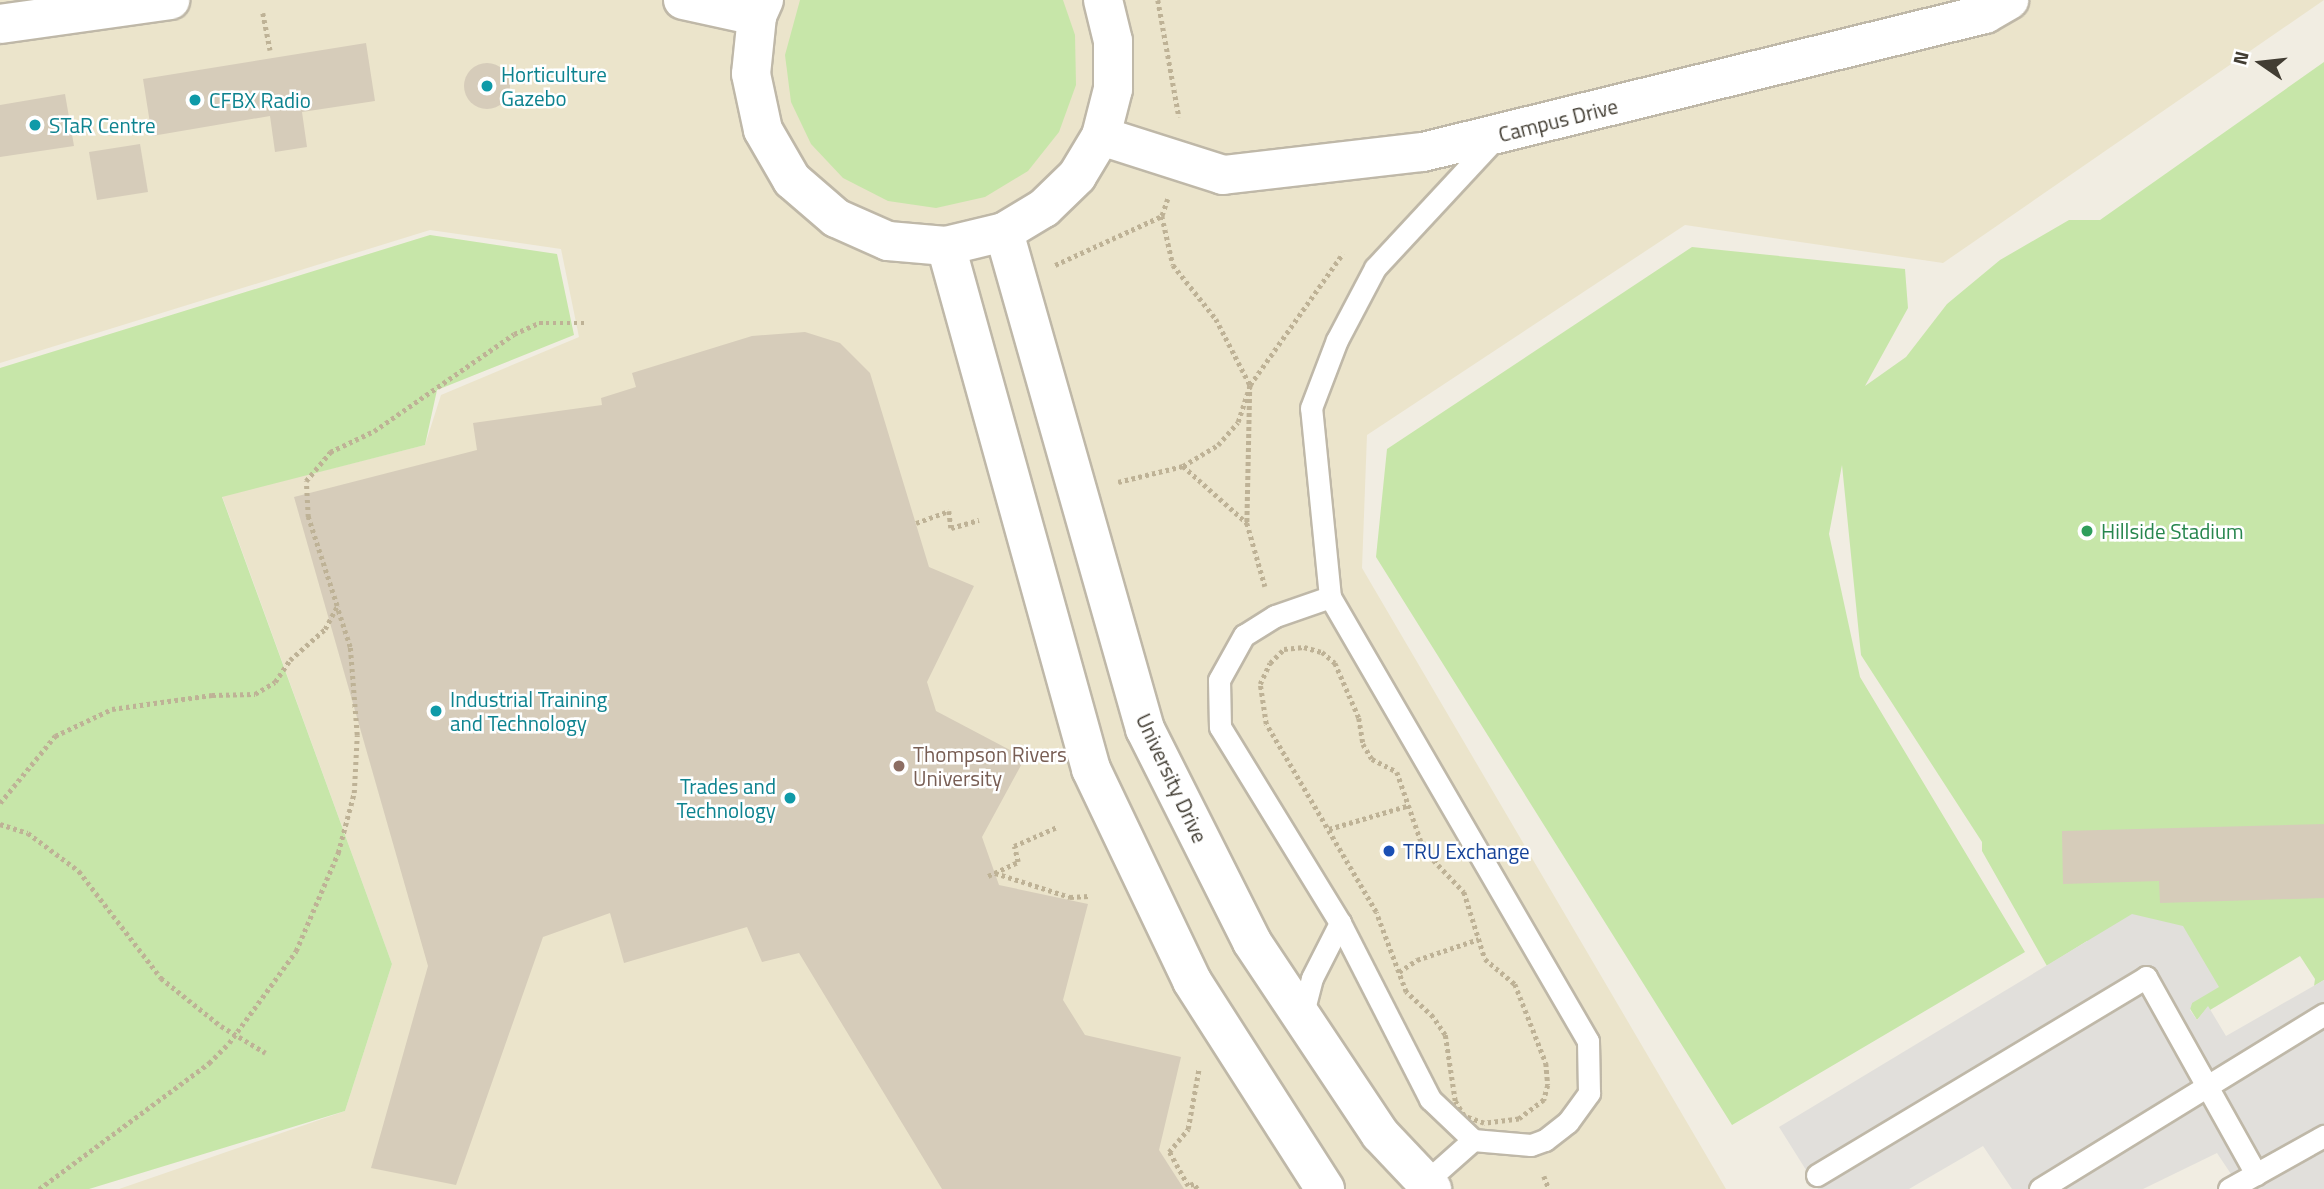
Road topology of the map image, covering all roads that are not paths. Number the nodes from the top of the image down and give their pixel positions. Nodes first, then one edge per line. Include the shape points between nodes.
1 (170, 0) edge
2 (683, 0) edge
3 (1103, 0) edge
4 (2009, 0) edge
5 (761, 8) edge
6 (0, 24) edge
7 (1500, 134) junction
8 (1101, 136) junction
9 (1004, 232) junction
10 (946, 246) junction
11 (1330, 597) junction
12 (1340, 923) junction
13 (2324, 1014) edge
14 (1301, 1017) junction
15 (2208, 1082) junction
16 (2324, 1136) edge
17 (1473, 1140) junction
18 (2256, 1174) junction
19 (1817, 1175) dead end
20 (1425, 1186) edge
21 (1325, 1189) edge
22 (2040, 1189) edge
23 (2229, 1189) edge

1 - 6 street
2 - 5 street
3 - 8 street via 1113,41 1113,89
4 - 7 street, Campus Drive via 1985,14
5 - 10 street via 751,74 763,130 792,180 835,218 878,237
7 - 8 street, Campus Drive via 1423,152 1223,175
7 - 11 lane via 1375,268 1337,340 1311,408
8 - 9 street via 1077,176 1044,208
9 - 10 street
9 - 14 street, University Drive via 1145,729 1252,942
10 - 21 street via 1091,769 1192,981
11 - 12 lane via 1275,616 1244,635 1219,680 1220,727
11 - 17 lane via 1588,1041 1589,1093 1568,1122 1531,1145
12 - 14 lane via 1312,978
12 - 17 lane via 1430,1099
13 - 15 lane
14 - 20 street, University Drive via 1380,1134
15 - 18 lane
15 - 19 lane via 2146,977
15 - 22 lane
16 - 18 lane
17 - 20 lane
18 - 23 lane

